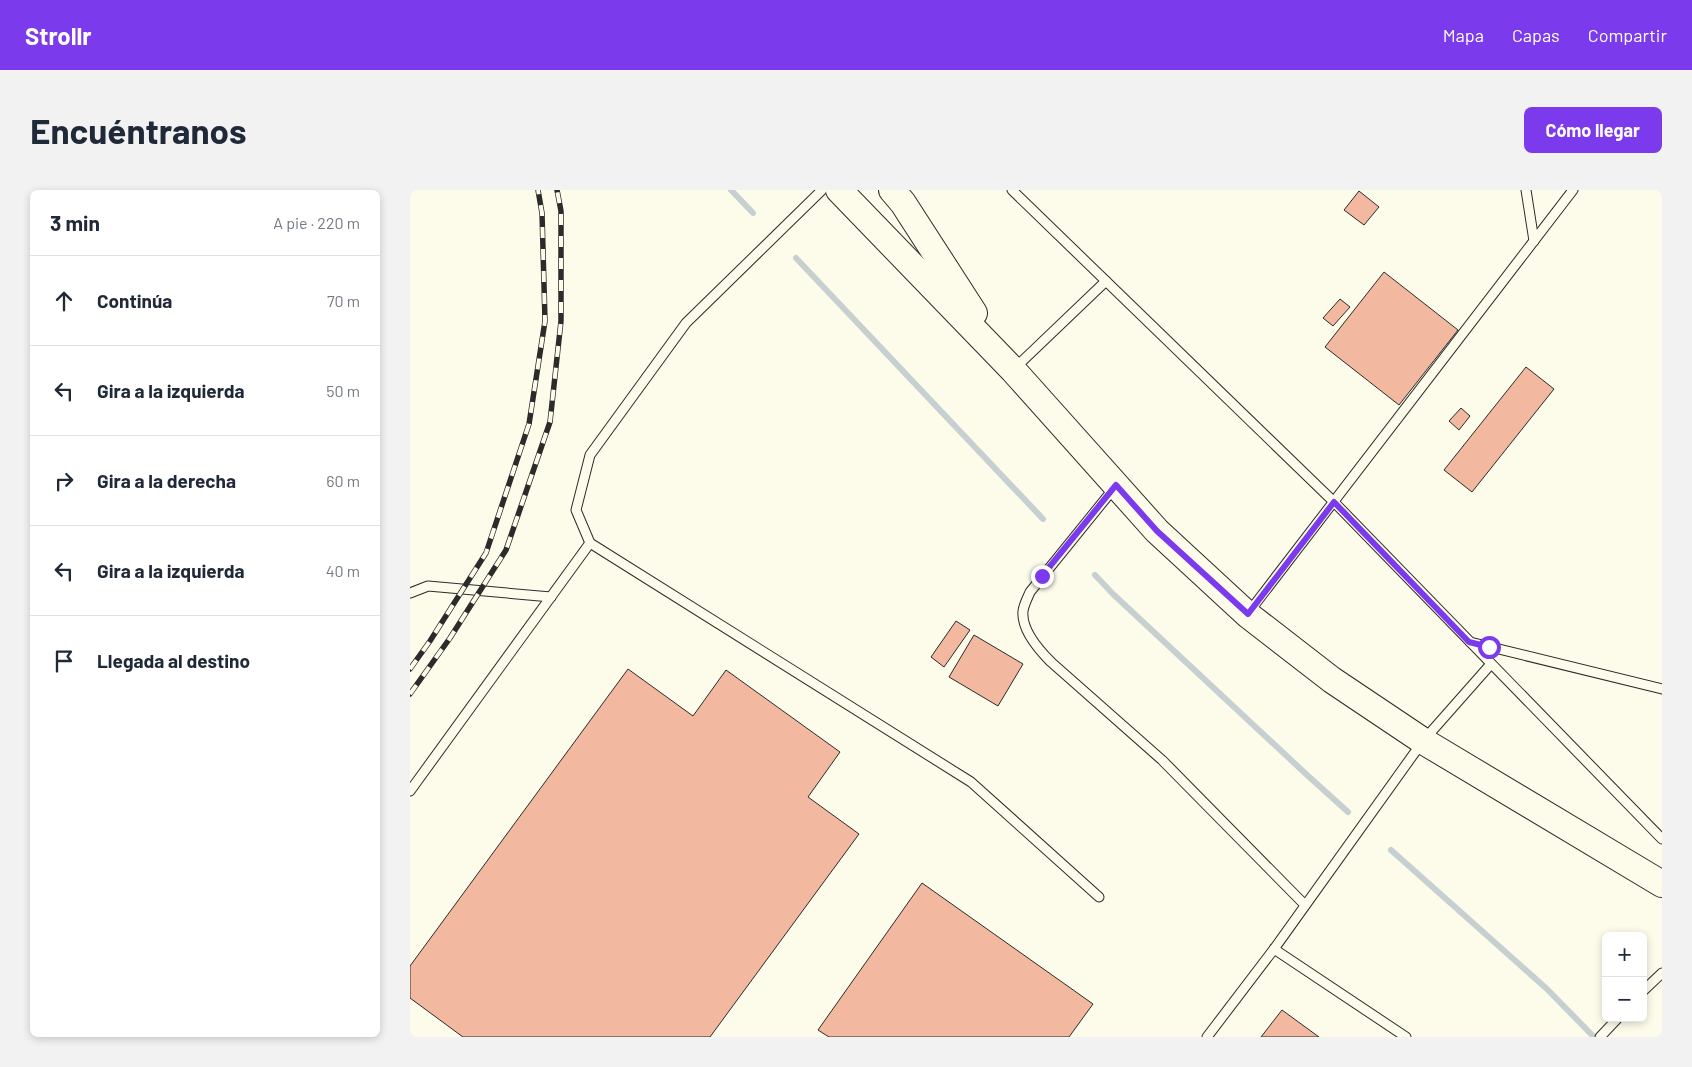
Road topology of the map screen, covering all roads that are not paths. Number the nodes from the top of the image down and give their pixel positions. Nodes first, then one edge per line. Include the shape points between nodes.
1 (822, 190) edge
2 (839, 190) edge
3 (892, 190) edge
4 (1012, 190) edge
5 (1526, 190) edge
6 (1573, 190) edge
7 (1534, 241) junction
8 (1106, 281) junction
9 (1008, 365) junction
10 (1116, 485) junction
11 (1334, 502) junction
12 (590, 543) junction
13 (410, 594) edge
14 (551, 597) junction
15 (1248, 614) junction
16 (1469, 642) junction
17 (1491, 664) junction
18 (1662, 689) edge
19 (1423, 741) junction
20 (410, 791) edge
21 (1662, 839) edge
22 (1662, 884) edge
23 (1099, 897) dead end
24 (1306, 905) junction
25 (1274, 949) junction
26 (1662, 973) edge
27 (1647, 987) edge
28 (1614, 1022) edge
29 (1207, 1037) edge
30 (1406, 1037) edge
31 (1600, 1037) edge

1 - 12 lane via 686,323 590,455 576,510
2 - 9 main road
3 - 9 main road
4 - 8 lane
5 - 7 lane
6 - 7 lane
7 - 11 lane
8 - 9 lane
8 - 11 lane
9 - 10 main road
10 - 15 main road via 1157,531
10 - 24 lane via 1030,592 1023,611 1028,632 1052,662 1162,760
11 - 15 lane
11 - 16 lane
12 - 14 lane
12 - 23 lane via 971,782
13 - 14 lane via 428,586
14 - 20 lane
15 - 19 main road via 1332,680
16 - 17 lane
16 - 18 lane
17 - 19 lane
17 - 21 lane
19 - 22 main road
19 - 24 lane
24 - 25 lane
25 - 29 lane
25 - 30 lane
26 - 27 lane
28 - 31 lane

